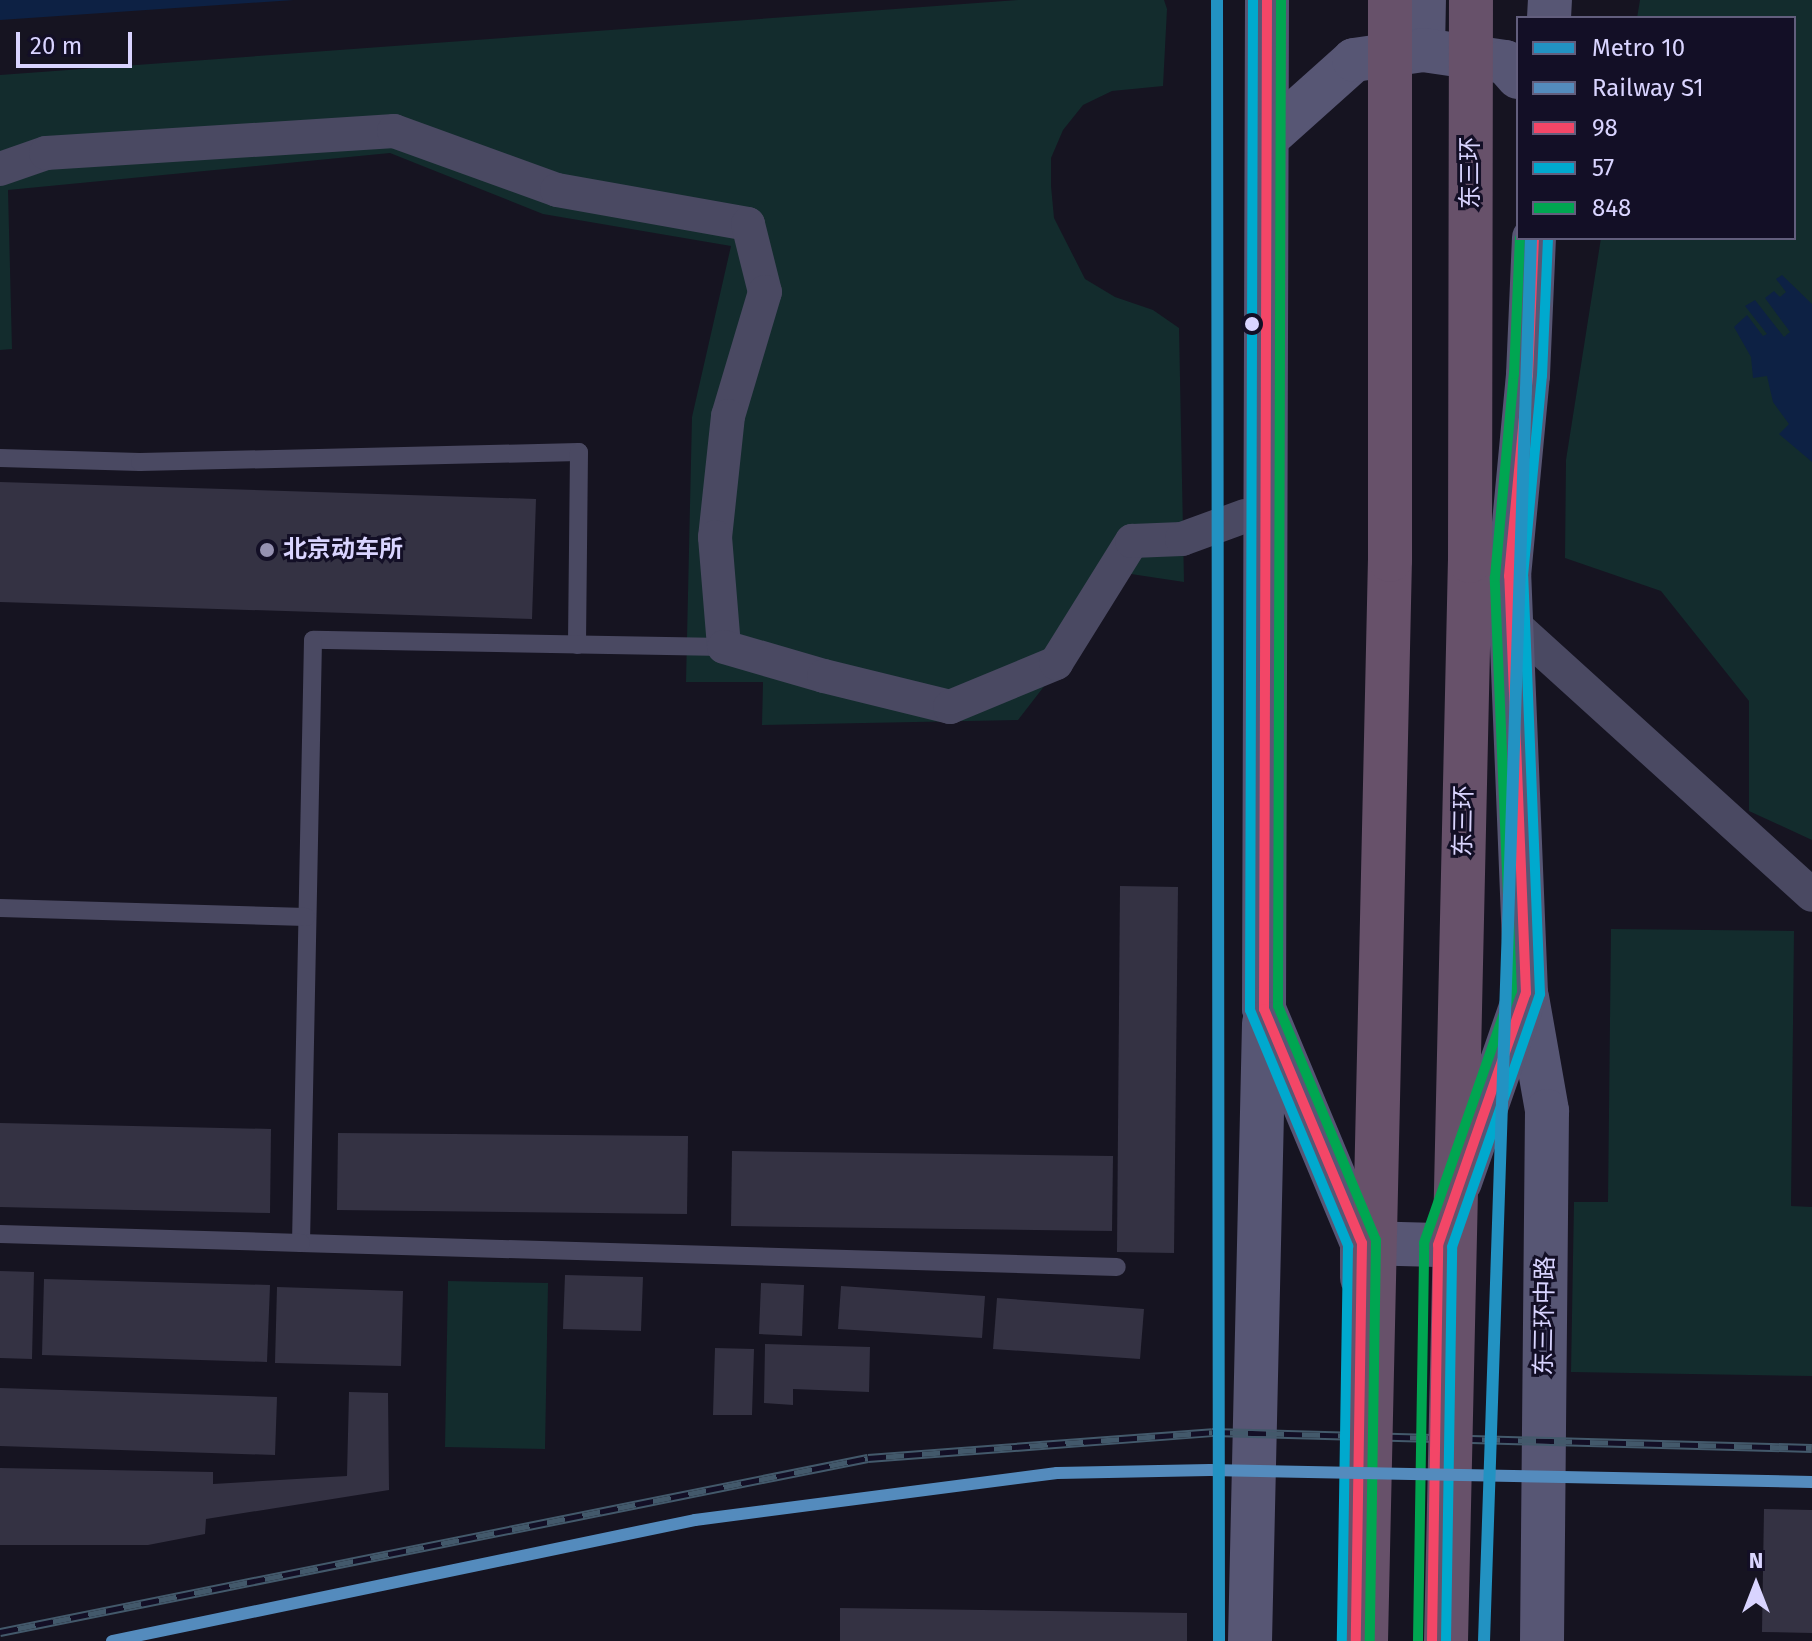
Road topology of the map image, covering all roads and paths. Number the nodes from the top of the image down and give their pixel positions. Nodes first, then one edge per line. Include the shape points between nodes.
1 (1471, 0) edge
2 (1413, 2) edge
3 (1267, 4) edge
4 (1423, 50) junction
5 (1516, 75) edge
6 (1268, 137) junction
7 (0, 169) edge
8 (1534, 240) edge
9 (0, 458) edge
10 (1245, 516) dead end
11 (1511, 622) junction
12 (577, 645) junction
13 (724, 647) junction
14 (1812, 895) edge
15 (0, 908) edge
16 (306, 917) junction
17 (1526, 993) junction
18 (1264, 1009) junction
19 (0, 1234) edge
20 (301, 1243) junction
21 (1362, 1243) junction
22 (1438, 1245) junction
23 (1117, 1267) dead end
24 (1250, 1641) edge
25 (1356, 1641) edge
26 (1366, 1641) edge
27 (1432, 1641) edge
28 (1446, 1641) edge
29 (1542, 1641) edge

1 - 28 highway, 东三环, bridge via 1470,561
2 - 4 street
2 - 26 highway, bridge via 1390,560
3 - 6 street
4 - 5 street via 1505,62
4 - 6 street via 1354,60
6 - 18 street
7 - 13 street via 46,153 394,131 557,190 748,224 765,292 728,416 715,537
8 - 11 street, 东三环中路 via 1528,375 1509,576
9 - 12 lane via 140,462 579,452
10 - 13 street via 1182,539 1132,541 1056,663 950,707
11 - 14 street
11 - 17 street, 东三环中路
12 - 13 lane
12 - 16 lane via 313,640
15 - 16 lane
16 - 20 lane
17 - 22 street, 东三环中路
17 - 29 street, 东三环中路 via 1547,1111
18 - 21 street
18 - 24 street
19 - 20 lane
20 - 23 lane
21 - 22 street
21 - 25 street
22 - 27 street, 东三环中路

